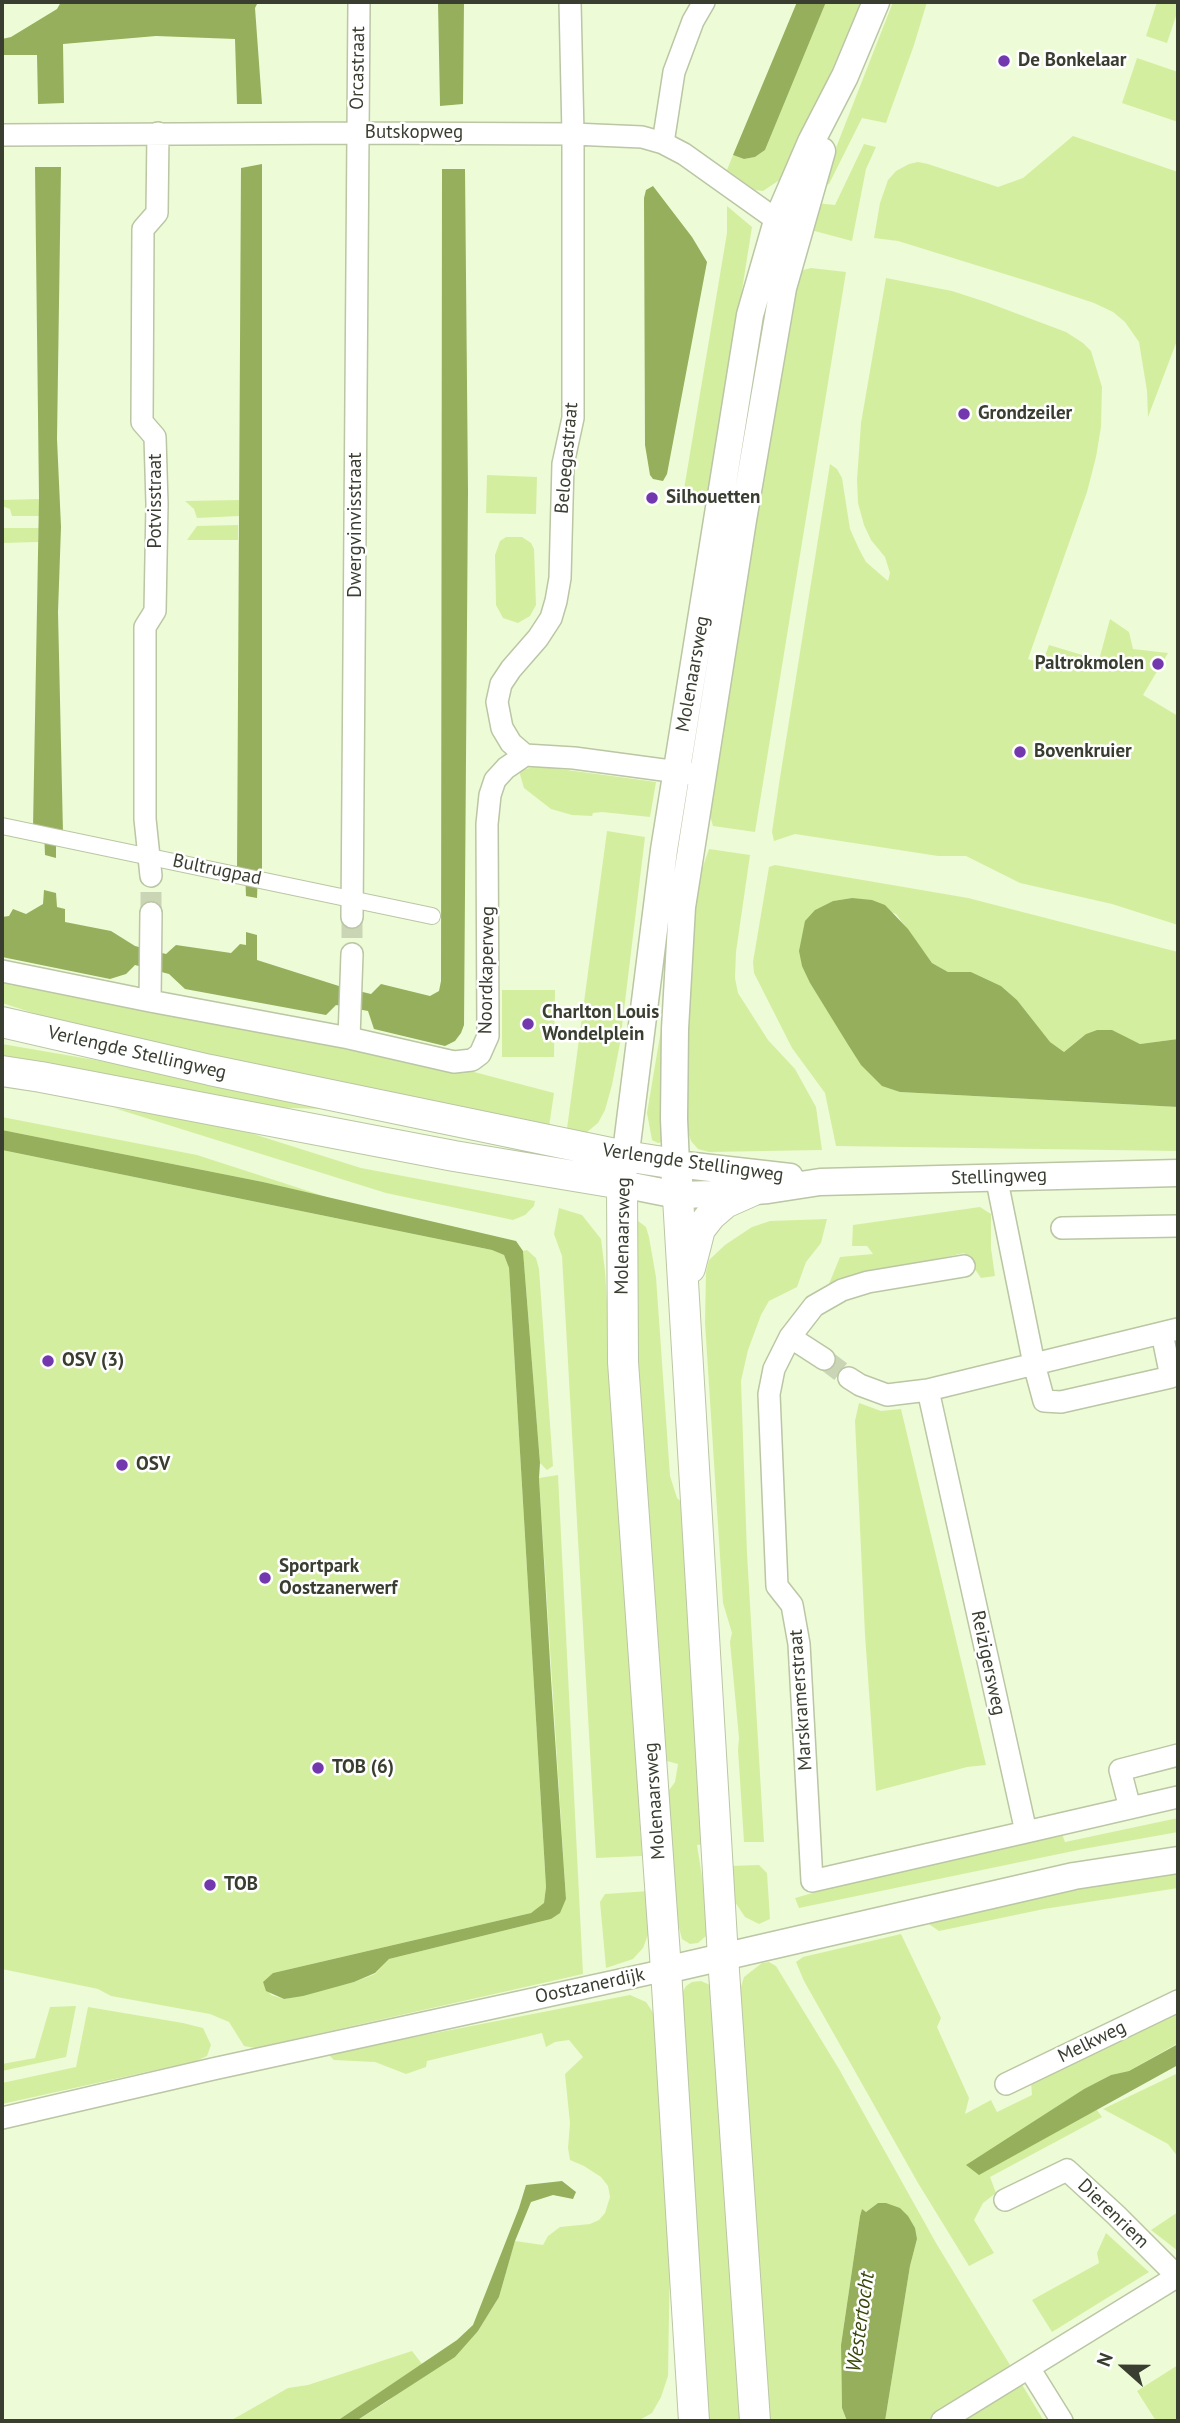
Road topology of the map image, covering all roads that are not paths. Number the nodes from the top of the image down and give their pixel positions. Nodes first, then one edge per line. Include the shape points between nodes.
1 (570, 2) edge
2 (704, 2) edge
3 (876, 2) edge
4 (359, 3) edge
5 (158, 133) junction
6 (358, 133) junction
7 (573, 134) junction
8 (2, 135) edge
9 (663, 143) junction
10 (787, 228) junction
11 (525, 755) junction
12 (689, 774) junction
13 (2, 826) edge
14 (677, 852) junction
15 (151, 866) junction
16 (352, 908) junction
17 (150, 913) tunnel mouth
18 (432, 916) dead end
19 (352, 954) tunnel mouth
20 (2, 971) edge
21 (150, 1001) junction
22 (2, 1022) edge
23 (350, 1029) junction
24 (2, 1071) edge
25 (454, 1156) junction
26 (676, 1164) junction
27 (623, 1170) junction
28 (1178, 1173) edge
29 (996, 1176) junction
30 (820, 1182) junction
31 (752, 1191) junction
32 (677, 1195) junction
33 (1178, 1226) edge
34 (1062, 1228) dead end
35 (621, 1230) junction
36 (964, 1266) dead end
37 (684, 1299) junction
38 (1170, 1331) edge
39 (790, 1337) junction
40 (824, 1359) tunnel mouth
41 (1034, 1364) junction
42 (849, 1378) tunnel mouth
43 (928, 1390) junction
44 (1178, 1755) edge
45 (1178, 1797) edge
46 (1130, 1808) junction
47 (1026, 1832) junction
48 (1178, 1860) edge
49 (723, 1957) junction
50 (666, 1970) junction
51 (1178, 2001) edge
52 (1006, 2084) dead end
53 (2, 2118) edge
54 (1005, 2200) dead end
55 (1178, 2276) edge
56 (1029, 2368) junction
57 (694, 2421) edge
58 (755, 2421) edge
59 (942, 2421) edge
60 (1062, 2421) edge

1 - 7 street, Beloegastraat
2 - 9 street via 674,72
3 - 10 street, Molenaarsweg
4 - 6 street, Orcastraat
5 - 6 street, Butskopweg
5 - 8 street, Butskopweg
5 - 15 street, Potvisstraat via 157,213 143,229 142,422 155,436 157,504 155,611 145,627 145,819
6 - 7 street, Butskopweg
6 - 16 street, Dwergvinvisstraat
7 - 9 street, Butskopweg via 631,136
7 - 11 street, Beloegastraat via 573,418 563,464 560,578 551,618 501,684 497,702 502,728 510,743
9 - 10 street, Butskopweg
10 - 12 street, Molenaarsweg via 775,335
11 - 12 street
11 - 23 street, Noordkaperweg via 502,772 489,794 488,1036 480,1054 454,1062
12 - 14 street, Molenaarsweg
13 - 15 street, Bultrugpad via 59,837
14 - 26 street, Molenaarsweg via 682,906
14 - 27 street, Molenaarsweg
15 - 16 street, Bultrugpad via 243,875
16 - 18 street, Bultrugpad
17 - 21 street
19 - 23 street
20 - 21 street, Noordkaperweg
21 - 23 street, Noordkaperweg
22 - 27 main road, Verlengde Stellingweg
24 - 25 main road, Verlengde Stellingweg
25 - 27 main road, Verlengde Stellingweg
25 - 35 main road via 538,1188 603,1203
26 - 27 main road, Verlengde Stellingweg
26 - 30 street, Verlengde Stellingweg
26 - 32 main road, Molenaarsweg
27 - 32 street, Verlengde Stellingweg
27 - 35 main road, Molenaarsweg
28 - 29 street, Stellingweg
29 - 30 street, Stellingweg
29 - 41 street
30 - 31 street, Verlengde Stellingweg
31 - 32 street, Verlengde Stellingweg
31 - 37 main road via 725,1203 700,1230
32 - 37 main road, Molenaarsweg
33 - 34 street
35 - 50 main road, Molenaarsweg via 623,1362
36 - 39 street, Marskramerstraat via 842,1290 814,1306
37 - 49 main road, Molenaarsweg
38 - 41 street
38 - 41 street via 1171,1377 1061,1402 1044,1401
39 - 40 street
39 - 47 street, Marskramerstraat via 774,1369 769,1394 777,1586 792,1605 799,1644 812,1881
41 - 43 street
42 - 43 street via 887,1395
43 - 47 street, Reizigersweg
44 - 46 street via 1120,1770
45 - 46 street
46 - 47 street
48 - 49 street, Oostzanerdijk via 1074,1876
49 - 50 street, Oostzanerdijk
49 - 58 main road, Molenaarsweg
50 - 53 street, Oostzanerdijk
50 - 57 main road, Molenaarsweg
51 - 52 street, Melkweg
54 - 55 street, Dierenriem via 1067,2170
55 - 56 street, Dierenriem
56 - 59 street, Dierenriem
56 - 60 street

